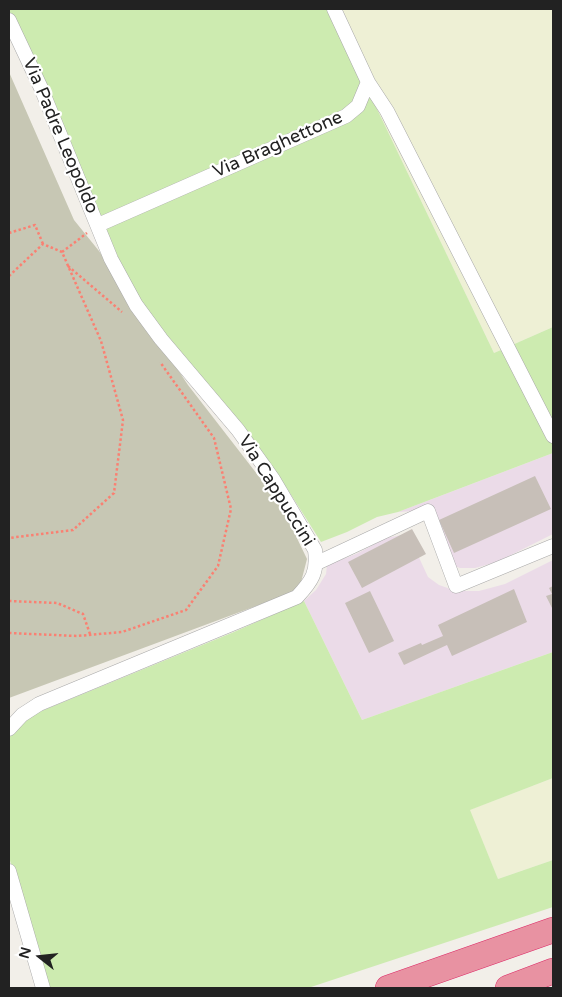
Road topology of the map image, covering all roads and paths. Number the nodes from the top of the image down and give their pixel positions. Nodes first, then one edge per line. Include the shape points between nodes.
1 (334, 9) edge
2 (9, 20) edge
3 (368, 82) junction
4 (98, 225) junction
5 (9, 233) edge
6 (43, 244) junction
7 (62, 252) junction
8 (68, 266) junction
9 (9, 276) edge
10 (126, 316) dead end
11 (159, 362) dead end
12 (553, 436) edge
13 (9, 538) edge
14 (553, 546) edge
15 (317, 563) junction
16 (9, 601) edge
17 (9, 633) edge
18 (90, 635) junction
19 (9, 729) edge
20 (9, 871) edge
21 (553, 930) edge
22 (553, 972) edge
23 (43, 988) edge
24 (388, 988) edge
25 (508, 988) edge

1 - 3 street
2 - 4 street, Via Padre Leopoldo
3 - 4 street, Via Braghettone via 358,106 346,116
3 - 12 street via 387,111
4 - 7 path
4 - 15 street, Via Cappuccini via 111,259 136,305 238,430 273,479 315,550
5 - 6 path via 35,225
6 - 7 path
6 - 9 path
7 - 8 path
8 - 10 path
8 - 13 path via 101,341 123,420 114,493 73,530
11 - 18 path via 214,438 231,509 218,566 186,610 122,632
14 - 15 street via 456,586 428,510
15 - 19 street, Via Cappuccini via 310,582 297,597 39,704
16 - 18 path via 66,606 83,614
17 - 18 path
20 - 23 street
21 - 24 highway
22 - 25 highway

